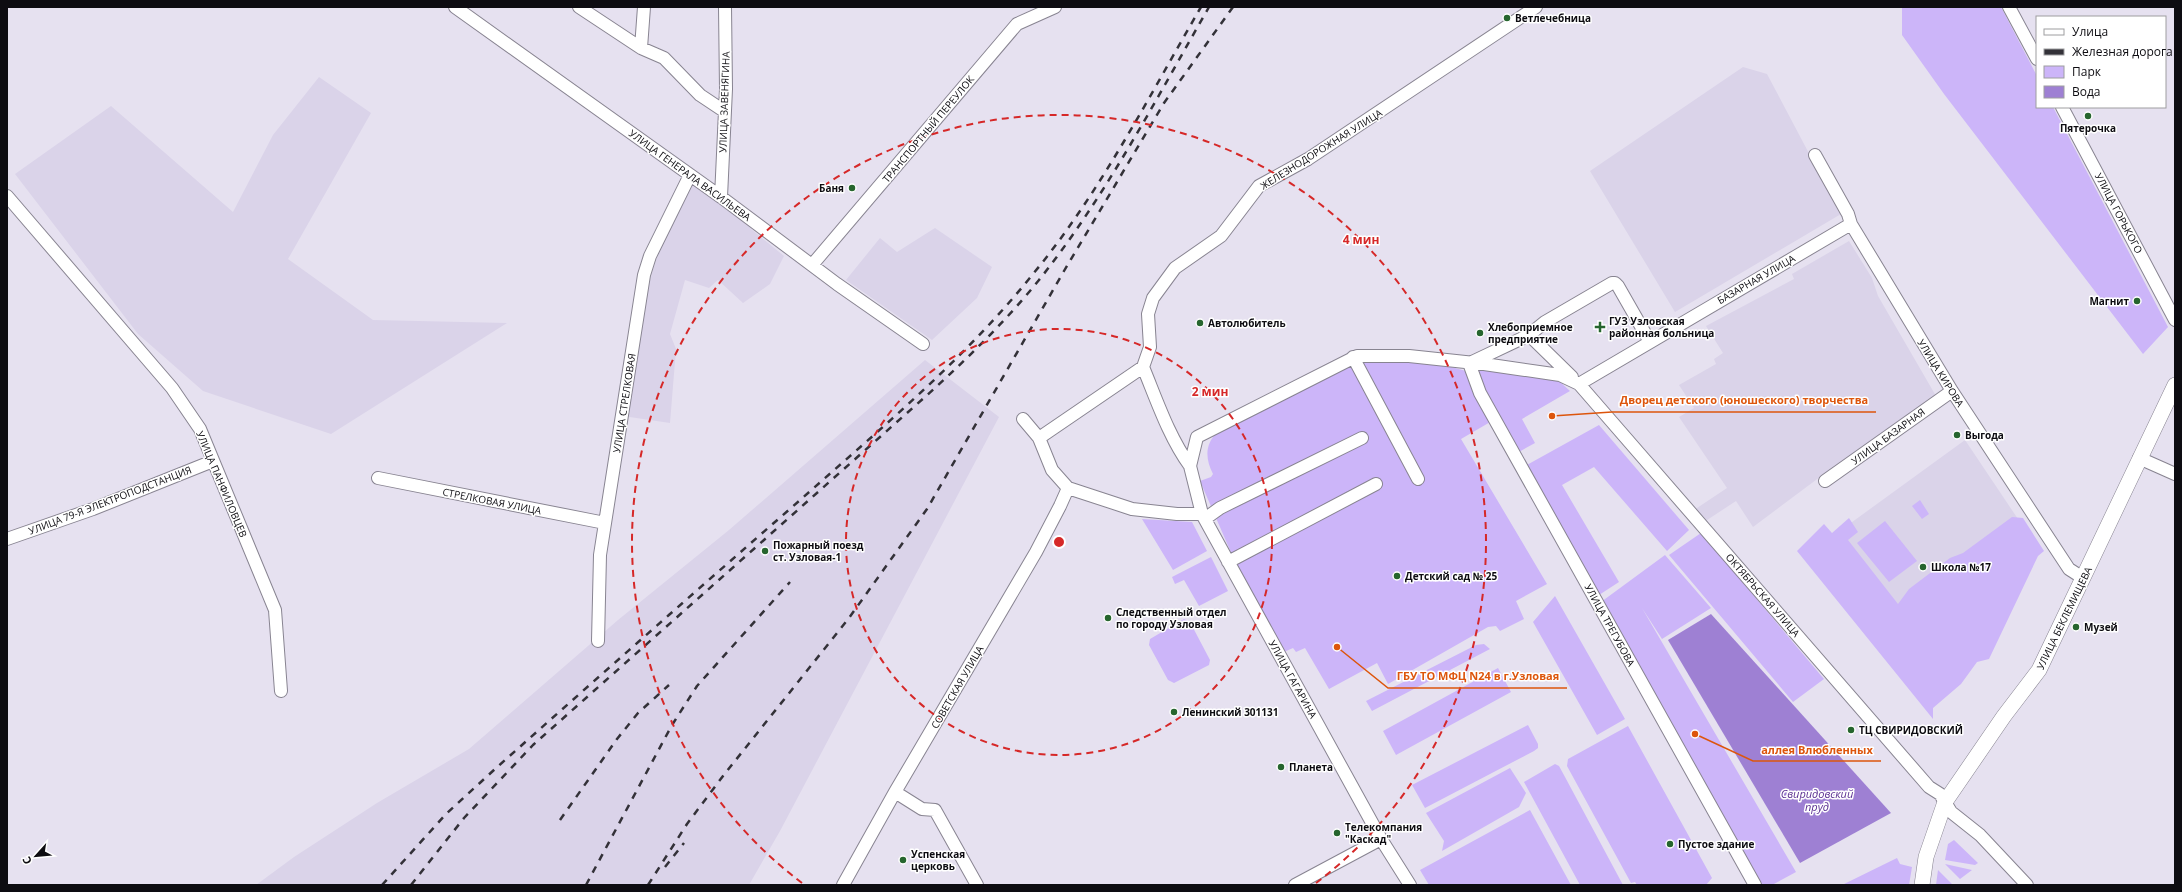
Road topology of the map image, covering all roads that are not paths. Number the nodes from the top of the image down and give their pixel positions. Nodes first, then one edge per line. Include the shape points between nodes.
1 (455, 7) edge
2 (579, 7) edge
3 (644, 7) edge
4 (725, 7) edge
5 (1055, 7) edge
6 (1536, 7) edge
7 (2009, 7) edge
8 (641, 48) junction
9 (2036, 57) edge
10 (2063, 108) edge
11 (724, 111) junction
12 (1815, 155) dead end
13 (690, 175) junction
14 (7, 196) edge
15 (721, 197) junction
16 (1851, 224) junction
17 (812, 265) junction
18 (2175, 320) edge
19 (1529, 334) junction
20 (1650, 342) junction
21 (923, 344) dead end
22 (1353, 357) junction
23 (1469, 363) junction
24 (1144, 367) junction
25 (1579, 384) junction
26 (2175, 384) edge
27 (1952, 391) junction
28 (1022, 419) dead end
29 (1039, 438) junction
30 (1362, 438) dead end
31 (2139, 458) junction
32 (213, 461) junction
33 (1190, 466) junction
34 (2175, 474) edge
35 (378, 478) dead end
36 (1418, 479) dead end
37 (1824, 481) dead end
38 (1376, 484) dead end
39 (1068, 488) junction
40 (1204, 516) junction
41 (605, 523) junction
42 (7, 539) edge
43 (1228, 562) junction
44 (2083, 578) junction
45 (598, 641) dead end
46 (281, 691) dead end
47 (895, 792) junction
48 (1945, 802) junction
49 (1381, 839) junction
50 (843, 885) edge
51 (977, 885) edge
52 (1295, 885) edge
53 (1410, 885) edge
54 (1755, 885) edge
55 (1922, 885) edge
56 (2027, 885) edge

1 - 13 street, УЛИЦА ГЕНЕРАЛА ВАСИЛЬЕВА
2 - 8 street
3 - 8 street
4 - 11 street, УЛИЦА ЗАВЕНЯГИНА
5 - 17 street, ТРАНСПОРТНЫЙ ПЕРЕУЛОК via 1017,24
6 - 24 street, ЖЕЛЕЗНОДОРОЖНАЯ УЛИЦА via 1314,155 1259,186 1221,236 1175,268 1153,298 1148,314 1150,347
7 - 9 street
8 - 11 street via 664,58 700,95
10 - 18 street, УЛИЦА ГОРЬКОГО
11 - 15 street, УЛИЦА ЗАВЕНЯГИНА
12 - 16 street, УЛИЦА КИРОВА
13 - 15 street, УЛИЦА ГЕНЕРАЛА ВАСИЛЬЕВА
13 - 41 street, УЛИЦА СТРЕЛКОВАЯ via 650,256 644,275
14 - 32 street, УЛИЦА ПАНФИЛОВЦЕВ via 172,388 200,429
15 - 17 street, УЛИЦА ГЕНЕРАЛА ВАСИЛЬЕВА
16 - 20 street, БАЗАРНАЯ УЛИЦА
16 - 27 street, УЛИЦА КИРОВА
17 - 21 street, УЛИЦА ГЕНЕРАЛА ВАСИЛЬЕВА
19 - 20 street via 1545,322 1615,283
19 - 23 street
19 - 25 street
20 - 25 street, БАЗАРНАЯ УЛИЦА
22 - 23 street, ОКТЯБРЬСКАЯ УЛИЦА via 1409,356
22 - 33 street via 1198,437
22 - 36 street
23 - 25 street, ОКТЯБРЬСКАЯ УЛИЦА via 1560,375
23 - 54 street, УЛИЦА ТРЕГУБОВА via 1480,393
24 - 29 street
24 - 33 street via 1172,436
25 - 48 street, ОКТЯБРЬСКАЯ УЛИЦА via 1929,787 1940,794
26 - 31 main road, УЛИЦА БЕКЛЕМИЩЕВА
27 - 37 street, УЛИЦА БАЗАРНАЯ
27 - 44 street, УЛИЦА КИРОВА via 2069,569
28 - 29 street
29 - 39 street via 1052,470
30 - 40 street
31 - 34 street
31 - 44 main road, УЛИЦА БЕКЛЕМИЩЕВА
32 - 42 street, УЛИЦА 79-Я ЭЛЕКТРОПОДСТАНЦИЯ via 93,509
32 - 46 street, УЛИЦА ПАНФИЛОВЦЕВ via 275,610
33 - 40 street, УЛИЦА ГАГАРИНА
35 - 41 street, СТРЕЛКОВАЯ УЛИЦА
38 - 43 street
39 - 40 street via 1132,509
39 - 47 street, СОВЕТСКАЯ УЛИЦА via 1043,539
40 - 43 street, УЛИЦА ГАГАРИНА
41 - 45 street, УЛИЦА СТРЕЛКОВАЯ via 600,556
43 - 49 street, УЛИЦА ГАГАРИНА
44 - 48 main road, УЛИЦА БЕКЛЕМИЩЕВА via 2039,670
47 - 50 street, СОВЕТСКАЯ УЛИЦА
47 - 51 street via 922,809 934,810
48 - 55 main road, УЛИЦА БЕКЛЕМИЩЕВА via 1926,857
48 - 56 street, ОКТЯБРЬСКАЯ УЛИЦА via 1951,812 1980,835
49 - 52 street
49 - 53 street, УЛИЦА ГАГАРИНА

